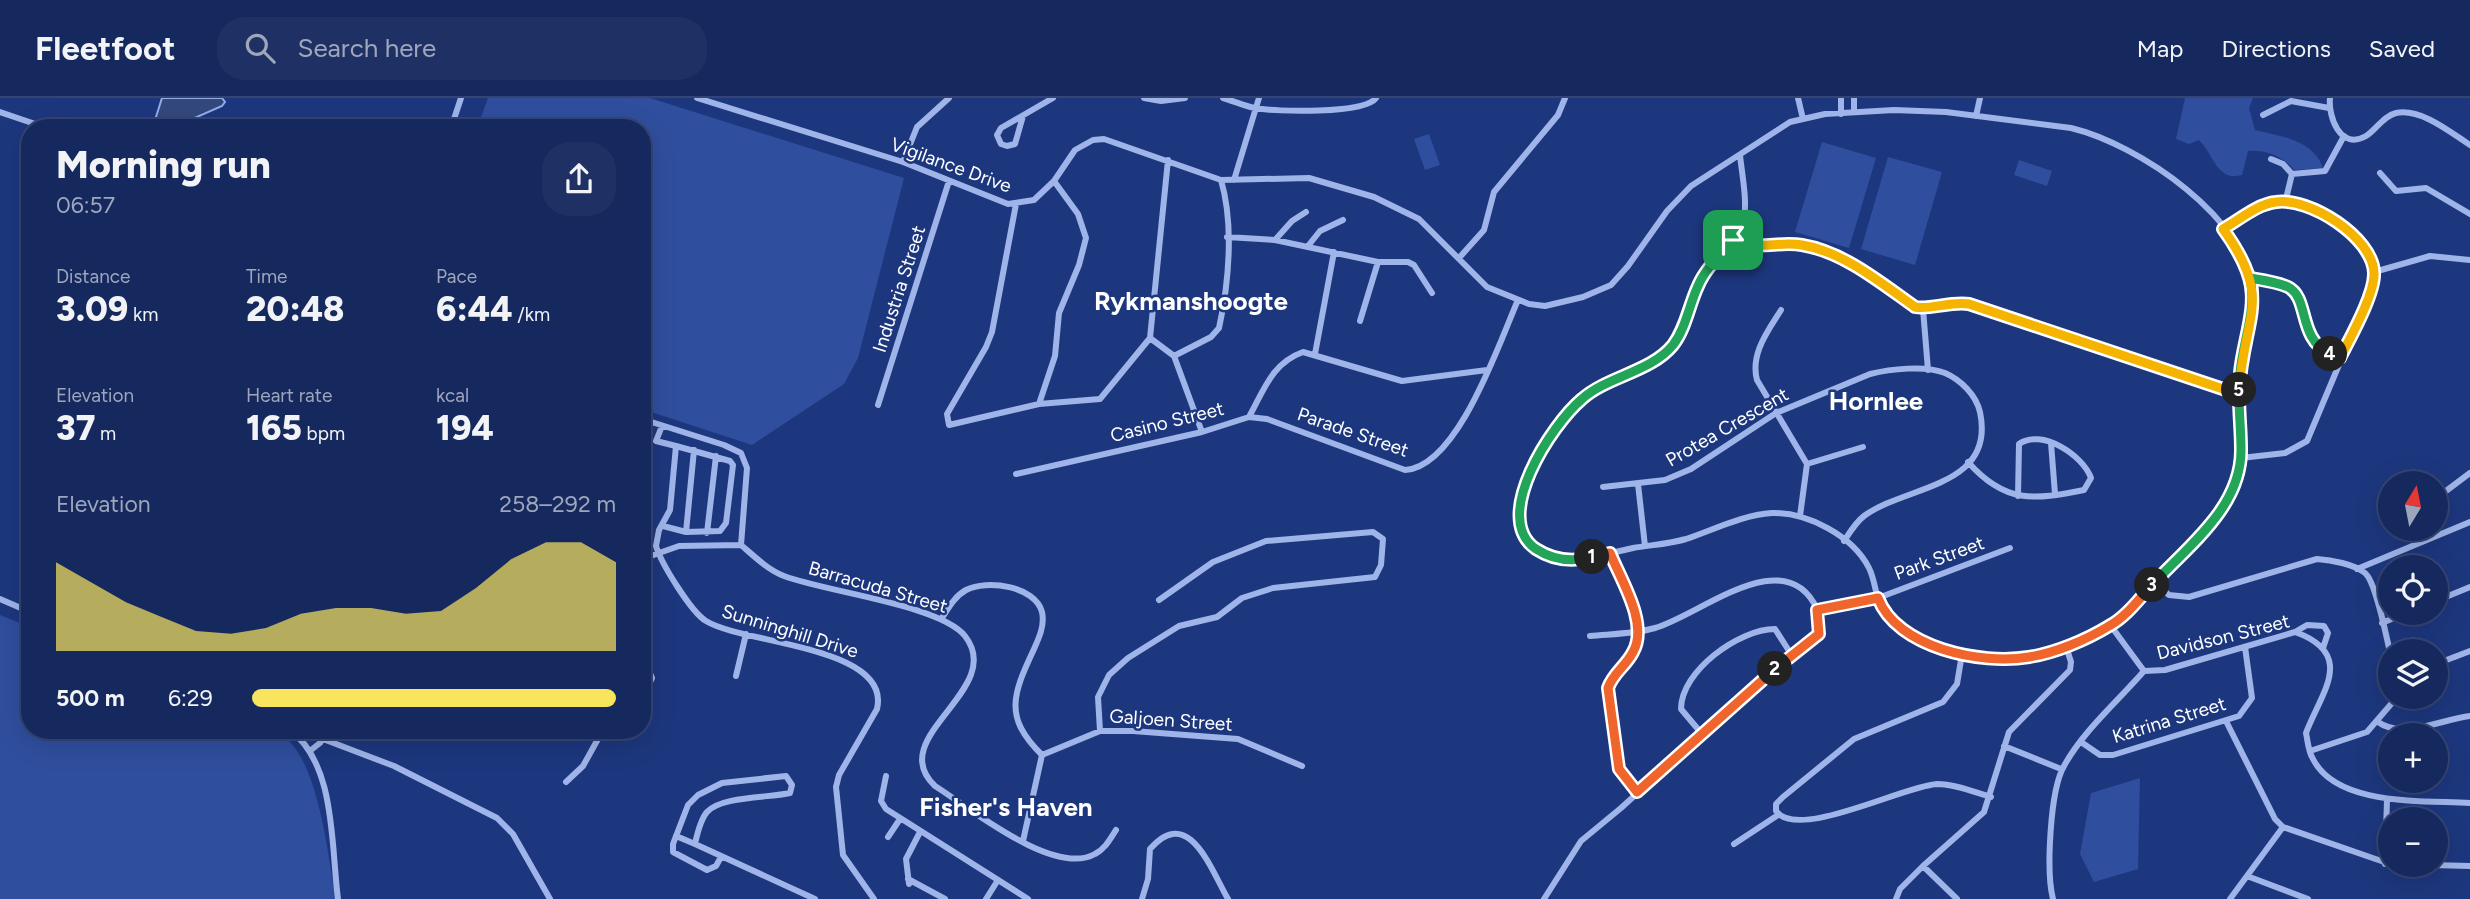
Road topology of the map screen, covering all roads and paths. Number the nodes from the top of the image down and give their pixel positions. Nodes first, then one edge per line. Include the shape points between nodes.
1 (461, 98) edge
2 (697, 98) edge
3 (935, 98) edge
4 (949, 98) edge
5 (1053, 98) edge
6 (1144, 98) edge
7 (1185, 98) edge
8 (1223, 98) edge
9 (1259, 98) edge
10 (1376, 98) edge
11 (1564, 98) edge
12 (1798, 98) edge
13 (1841, 98) edge
14 (1854, 98) edge
15 (1980, 98) edge
16 (2330, 98) edge
17 (715, 101) edge
18 (940, 105) junction
19 (1256, 108) junction
20 (2329, 108) junction
21 (0, 112) edge
22 (1854, 112) junction
23 (1841, 114) junction
24 (2263, 115) dead end
25 (1023, 116) junction
26 (1976, 116) junction
27 (1802, 118) junction
28 (21, 119) edge
29 (454, 119) edge
30 (2344, 136) junction
31 (2470, 145) edge
32 (1740, 155) junction
33 (2271, 159) dead end
34 (1168, 160) junction
35 (903, 162) junction
36 (2380, 173) dead end
37 (2292, 174) junction
38 (1221, 180) junction
39 (1234, 180) junction
40 (949, 181) junction
41 (1054, 181) junction
42 (2285, 202) junction
43 (1016, 204) junction
44 (1306, 212) dead end
45 (2470, 214) edge
46 (1343, 220) dead end
47 (2223, 229) junction
48 (1227, 236) junction
49 (1275, 240) junction
50 (1733, 240) junction
51 (1308, 246) junction
52 (1334, 252) junction
53 (1459, 258) junction
54 (2470, 260) edge
55 (1378, 262) junction
56 (2374, 272) junction
57 (2250, 278) junction
58 (1432, 293) dead end
59 (1518, 300) junction
60 (1923, 309) junction
61 (1782, 310) dead end
62 (1360, 321) dead end
63 (1150, 338) junction
64 (1315, 354) junction
65 (1174, 356) junction
66 (2340, 358) junction
67 (1487, 370) junction
68 (1928, 370) junction
69 (2238, 394) junction
70 (1039, 404) junction
71 (877, 405) dead end
72 (1776, 413) junction
73 (1249, 416) junction
74 (651, 422) edge
75 (662, 426) junction
76 (1202, 432) junction
77 (2051, 443) junction
78 (676, 446) junction
79 (1863, 447) dead end
80 (694, 450) junction
81 (716, 456) junction
82 (2241, 458) junction
83 (1968, 463) junction
84 (1807, 464) junction
85 (2470, 473) edge
86 (1016, 474) dead end
87 (1639, 484) junction
88 (1603, 487) dead end
89 (2448, 490) edge
90 (2055, 494) junction
91 (2018, 496) junction
92 (1800, 516) junction
93 (2470, 522) edge
94 (663, 526) junction
95 (686, 532) junction
96 (707, 533) junction
97 (1844, 541) junction
98 (741, 545) junction
99 (1644, 546) junction
100 (2010, 548) dead end
101 (658, 551) junction
102 (1610, 553) junction
103 (651, 554) edge
104 (2357, 569) junction
105 (2154, 582) junction
106 (2470, 587) edge
107 (2448, 596) edge
108 (0, 598) edge
109 (1878, 598) junction
110 (1159, 600) dead end
111 (21, 607) edge
112 (2378, 609) edge
113 (1817, 610) junction
114 (942, 618) junction
115 (2111, 626) junction
116 (1637, 631) junction
117 (2295, 632) junction
118 (746, 634) junction
119 (1590, 636) dead end
120 (2066, 646) junction
121 (2245, 647) junction
122 (2323, 648) junction
123 (2470, 651) edge
124 (1791, 654) junction
125 (1962, 654) junction
126 (2448, 659) edge
127 (2144, 671) junction
128 (736, 676) dead end
129 (2388, 709) edge
130 (2470, 716) edge
131 (2226, 721) junction
132 (2378, 722) junction
133 (1100, 731) junction
134 (1702, 734) junction
135 (299, 739) edge
136 (323, 739) joint
137 (598, 739) edge
138 (2081, 742) junction
139 (2004, 746) junction
140 (311, 750) junction
141 (2309, 751) junction
142 (1042, 755) junction
143 (1302, 766) dead end
144 (2061, 769) junction
145 (886, 776) dead end
146 (566, 782) dead end
147 (1637, 792) junction
148 (1991, 797) junction
149 (2387, 800) junction
150 (2470, 803) edge
151 (2387, 807) edge
152 (1778, 815) junction
153 (900, 819) junction
154 (2283, 827) junction
155 (1116, 830) dead end
156 (920, 832) junction
157 (676, 835) junction
158 (888, 837) dead end
159 (1023, 841) junction
160 (695, 844) junction
161 (1734, 844) dead end
162 (721, 857) junction
163 (2378, 860) edge
164 (2448, 865) edge
165 (1923, 866) junction
166 (2470, 866) edge
167 (2247, 876) junction
168 (998, 880) junction
169 (869, 897) edge
170 (338, 899) edge
171 (550, 899) edge
172 (815, 899) edge
173 (944, 899) edge
174 (986, 899) edge
175 (1028, 899) edge
176 (1142, 899) edge
177 (1228, 899) edge
178 (1544, 899) edge
179 (1896, 899) edge
180 (1957, 899) edge
181 (2053, 899) edge
182 (2230, 899) edge
183 (2308, 899) edge

1 - 29 street
2 - 17 street, Vigilance Drive
3 - 18 street
4 - 18 street
5 - 25 street
6 - 7 street
8 - 19 street
9 - 19 street
10 - 19 street via 1365,106
11 - 53 street via 1558,115 1494,192 1485,229
12 - 27 street
13 - 23 street
14 - 22 street
15 - 26 street
16 - 20 street
17 - 35 street, Vigilance Drive
18 - 35 street via 918,127
19 - 39 street
20 - 24 street via 2291,101
20 - 30 street via 2331,122
21 - 28 street
22 - 23 street, Vigilance Drive
22 - 26 street, Vigilance Drive
23 - 27 street, Vigilance Drive
25 - 25 street via 1001,128 997,135 1001,144 1015,144
26 - 47 street, Vigilance Drive via 2091,133 2181,182 2203,201
27 - 32 street, Vigilance Drive
30 - 31 street via 2365,136 2394,113 2406,113 2442,127
30 - 37 street via 2325,171
32 - 50 street via 1744,215
32 - 59 street, Vigilance Drive via 1678,198 1611,285 1557,305
33 - 37 street via 2283,163
34 - 38 street, Vigilance Drive
34 - 41 street, Vigilance Drive via 1116,142 1093,140 1075,150
34 - 63 street
35 - 40 street, Vigilance Drive
36 - 45 street via 2396,191 2426,188
37 - 42 street
38 - 39 street, Vigilance Drive
38 - 48 street
39 - 53 street, Vigilance Drive via 1309,178 1374,197 1419,219
40 - 43 street, Vigilance Drive via 996,201
40 - 71 street, Industria Street
41 - 43 street, Vigilance Drive via 1034,200
41 - 70 street via 1078,214 1086,238 1059,313 1055,356
42 - 47 street via 2259,208
42 - 56 street via 2320,211 2337,221 2361,246
43 - 70 street via 992,332 947,414 947,423 952,426
44 - 49 street
46 - 51 street via 1320,231
47 - 57 street, Vigilance Drive via 2247,265
48 - 49 street
48 - 65 street via 1219,328
49 - 51 street
50 - 60 street via 1753,246 1806,245 1860,269
50 - 102 street via 1699,284 1673,345 1580,401 1545,447 1520,496 1522,534 1546,555 1568,559
51 - 52 street
52 - 55 street
52 - 64 street
53 - 59 street, Vigilance Drive via 1487,287
54 - 56 street via 2430,256
55 - 58 street via 1411,263
55 - 62 street
56 - 66 street
57 - 66 street via 2297,293 2309,336
57 - 69 street via 2254,296
59 - 67 street, Parade Street
60 - 68 street
60 - 69 street via 1941,303 1969,304
61 - 72 street via 1766,334 1754,369
63 - 65 street
63 - 70 street via 1100,399
64 - 67 street via 1402,381
64 - 73 street, Casino Street via 1303,352 1282,362
65 - 76 street
66 - 82 street via 2306,441 2285,453
67 - 73 street, Parade Street via 1444,448 1413,469
68 - 72 street, Protea Crescent via 1870,374
68 - 83 street, Protea Crescent via 1945,373 1969,390 1977,402 1982,427
69 - 82 street
72 - 84 street
72 - 87 street, Protea Crescent via 1691,468 1665,480
73 - 76 street, Casino Street
74 - 75 street
75 - 78 street via 656,441
75 - 98 street via 724,445 744,458
76 - 86 street, Casino Street
77 - 90 street
77 - 90 street via 2082,462 2091,478 2084,490
77 - 91 street via 2033,438 2018,444
78 - 80 street
78 - 94 street via 670,510
79 - 84 street
80 - 81 street
80 - 95 street
81 - 96 street
81 - 96 street via 730,461 733,470 726,523 720,531
82 - 105 street via 2231,496
83 - 91 street via 1996,488
83 - 97 street via 1950,480 1869,513
84 - 92 street
85 - 89 street
87 - 88 street, Protea Crescent
87 - 99 street
90 - 91 street
92 - 97 street
92 - 99 street via 1771,513
93 - 104 street
94 - 95 street
94 - 101 street via 656,536
95 - 96 street
97 - 109 street via 1868,565
98 - 101 street via 691,545
98 - 114 street, Barracuda Street via 781,575
99 - 102 street
100 - 109 street, Park Street
101 - 103 street
101 - 118 street, Sunninghill Drive via 701,618
102 - 116 street
104 - 105 street via 2317,559 2178,598
104 - 112 street via 2370,580
105 - 115 street
106 - 107 street
108 - 111 street
109 - 113 street, Park Street
109 - 125 street via 1891,619 1913,638
110 - 133 street via 1213,562 1266,541 1373,532 1383,539 1375,577 1273,588 1242,598 1217,617 1179,626 1128,659 1109,675 1098,697
113 - 116 street via 1811,596 1798,585 1762,582
113 - 124 street via 1819,634
114 - 142 street via 961,593 984,584 1018,591 1038,604 1041,631 1022,671 1016,706 1021,732
114 - 159 street, Barracuda Street via 967,638 975,656 974,667 925,742 927,775 935,786
115 - 120 street
115 - 127 street, Davidson Street
116 - 119 street
116 - 147 street via 1635,648 1608,688 1619,769
117 - 121 street, Davidson Street
117 - 122 street, Davidson Street
117 - 122 street via 2307,625 2324,626 2328,633
118 - 128 street
118 - 169 street, Sunninghill Drive via 842,660 859,667 872,681 877,709 837,782 844,858
120 - 125 street via 2026,658
120 - 139 street via 2070,670 2016,721
121 - 127 street, Davidson Street via 2165,670
121 - 131 street, Katrina Street via 2252,698 2239,716
122 - 141 street via 2330,680 2306,733
123 - 126 street
124 - 134 street
124 - 134 street via 1775,629 1729,643 1686,684 1682,694 1681,709
125 - 152 street via 1956,684 1943,702 1854,739 1776,804
127 - 138 street
129 - 132 street
130 - 132 street via 2410,729 2390,729
131 - 138 street, Katrina Street via 2113,755 2100,755
131 - 154 street
132 - 141 street via 2354,738
133 - 142 street, Galjoen Street
133 - 143 street, Galjoen Street via 1226,737
134 - 147 street
135 - 140 street
136 - 140 street
136 - 171 street via 394,766 497,818 513,834
137 - 146 street via 583,766
138 - 144 street
139 - 144 street
139 - 148 street
140 - 170 street via 323,780
141 - 149 street via 2321,771 2333,779
142 - 159 street
144 - 181 street via 2050,839
145 - 153 street via 882,805
147 - 178 street via 1581,841
148 - 152 street via 1937,784 1815,819 1795,822
148 - 165 street via 1984,812
149 - 150 street
149 - 151 street
152 - 161 street
153 - 156 street
153 - 158 street
154 - 163 street
154 - 167 street
155 - 159 street, Barracuda Street via 1104,848 1084,858 1048,856
156 - 168 street
156 - 173 street via 906,859 908,881
157 - 160 street
157 - 160 street via 691,801 716,785 779,775 791,780 790,793 710,809
157 - 162 street via 673,852 697,867 712,869
160 - 162 street
162 - 172 street
164 - 166 street
165 - 179 street
165 - 180 street
167 - 182 street
167 - 183 street
168 - 174 street
168 - 175 street
176 - 177 street via 1150,849 1181,833 1200,849

